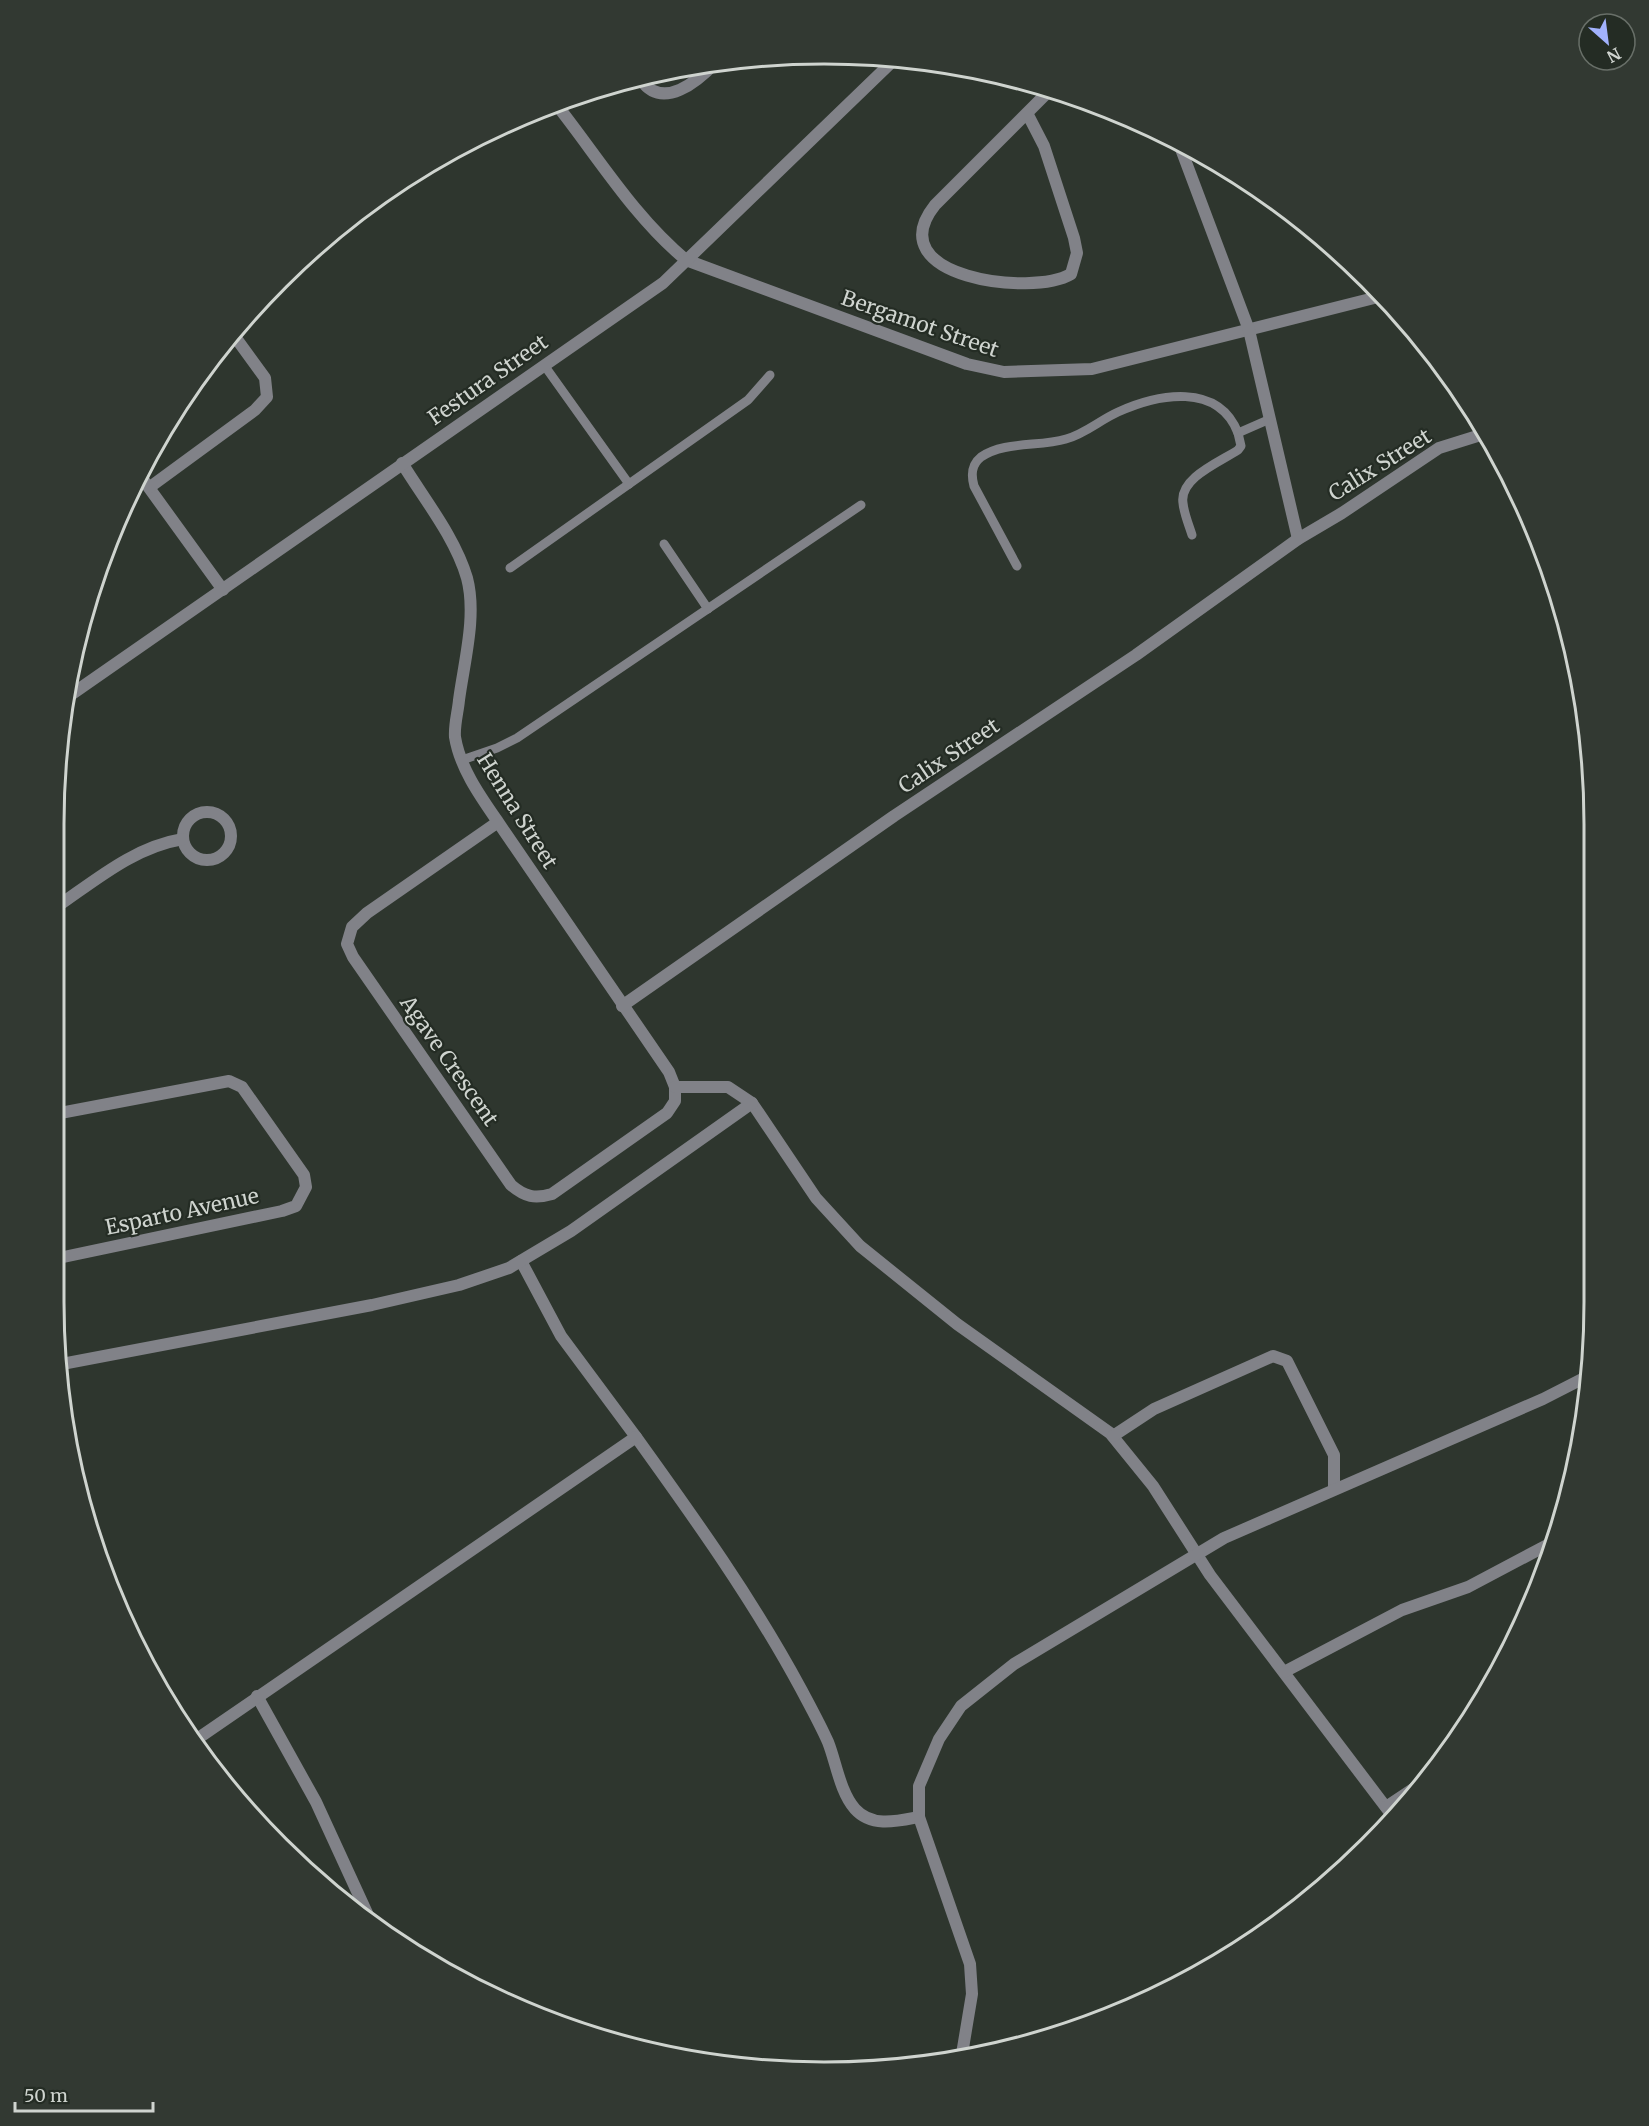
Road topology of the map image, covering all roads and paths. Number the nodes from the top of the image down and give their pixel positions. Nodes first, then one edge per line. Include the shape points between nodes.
1 (886, 67) edge
2 (703, 75) edge
3 (649, 85) edge
4 (1043, 97) edge
5 (562, 112) edge
6 (1027, 113) junction
7 (1183, 155) edge
8 (686, 260) junction
9 (1373, 298) edge
10 (1249, 330) junction
11 (238, 341) edge
12 (544, 365) junction
13 (770, 375) dead end
14 (1270, 419) junction
15 (1238, 433) junction
16 (1477, 436) edge
17 (402, 463) junction
18 (146, 482) edge
19 (629, 484) junction
20 (150, 487) junction
21 (861, 505) dead end
22 (1192, 535) dead end
23 (1298, 539) junction
24 (664, 544) dead end
25 (1017, 566) dead end
26 (510, 568) dead end
27 (223, 590) junction
28 (708, 609) junction
29 (77, 691) edge
30 (462, 760) junction
31 (498, 822) junction
32 (183, 840) junction
33 (64, 902) edge
34 (622, 1006) junction
35 (675, 1087) junction
36 (752, 1103) junction
37 (64, 1112) edge
38 (64, 1257) edge
39 (521, 1261) junction
40 (67, 1363) edge
41 (1580, 1380) edge
42 (1113, 1436) junction
43 (636, 1437) junction
44 (1334, 1489) junction
45 (1544, 1547) edge
46 (1194, 1554) junction
47 (1284, 1672) junction
48 (257, 1696) junction
49 (202, 1736) edge
50 (1388, 1811) edge
51 (919, 1816) junction
52 (363, 1904) edge
53 (963, 2049) edge

1 - 8 street, Festura Street
2 - 3 street via 674,93 660,93
4 - 6 street
5 - 8 street, Bergamot Street via 644,220
6 - 6 street via 926,215 920,232 921,244 942,266 988,279 1022,282 1048,282 1071,274 1077,253 1074,238 1044,146
7 - 10 street
8 - 10 street, Bergamot Street via 967,364 1004,372 1092,369
8 - 12 street, Festura Street via 663,283
9 - 10 street, Bergamot Street
10 - 14 street
11 - 20 street via 265,378 267,397
12 - 17 street, Festura Street
12 - 19 lane
13 - 19 lane via 748,400
14 - 15 lane
14 - 23 street
15 - 22 lane via 1238,450 1183,490 1182,503
15 - 25 lane via 1212,402 1171,396 1117,412 1066,439 999,449 984,455 975,462 971,474 974,486
16 - 23 street, Calix Street via 1439,448
17 - 27 street, Festura Street
17 - 30 street, Henna Street via 449,539 467,579 468,635 455,733
18 - 20 street
19 - 26 lane
20 - 27 street
21 - 28 lane
23 - 34 street, Calix Street via 1136,655 894,816
24 - 28 lane
27 - 29 street, Festura Street
28 - 30 lane via 517,738
30 - 31 street, Henna Street
31 - 34 street, Henna Street
31 - 35 street, Agave Crescent via 352,927 347,944 353,957 512,1185 530,1197 552,1194 667,1113 675,1101
32 - 32 street via 185,824 204,812 219,814 232,832 229,848 211,860 196,858
32 - 33 street via 142,851
34 - 35 street, Henna Street via 669,1072
35 - 36 street via 728,1087
36 - 39 street via 571,1231
36 - 42 street via 816,1198 860,1246 957,1324
37 - 38 street, Esparto Avenue via 234,1082 242,1087 304,1175 306,1187 296,1206
39 - 40 street via 459,1285 372,1305
39 - 43 street via 561,1336
41 - 44 street
42 - 44 street via 1154,1409 1273,1356 1287,1361 1320,1423 1334,1455
42 - 46 street via 1153,1486
43 - 48 street
43 - 51 street via 763,1621 827,1741 855,1810 872,1820 890,1823
44 - 46 street
45 - 47 street via 1468,1587 1402,1610
46 - 47 street
46 - 51 street via 1014,1664 961,1706 939,1739 919,1786
47 - 50 street
48 - 49 street
48 - 52 street via 316,1802
51 - 53 street via 970,1964 972,1994

